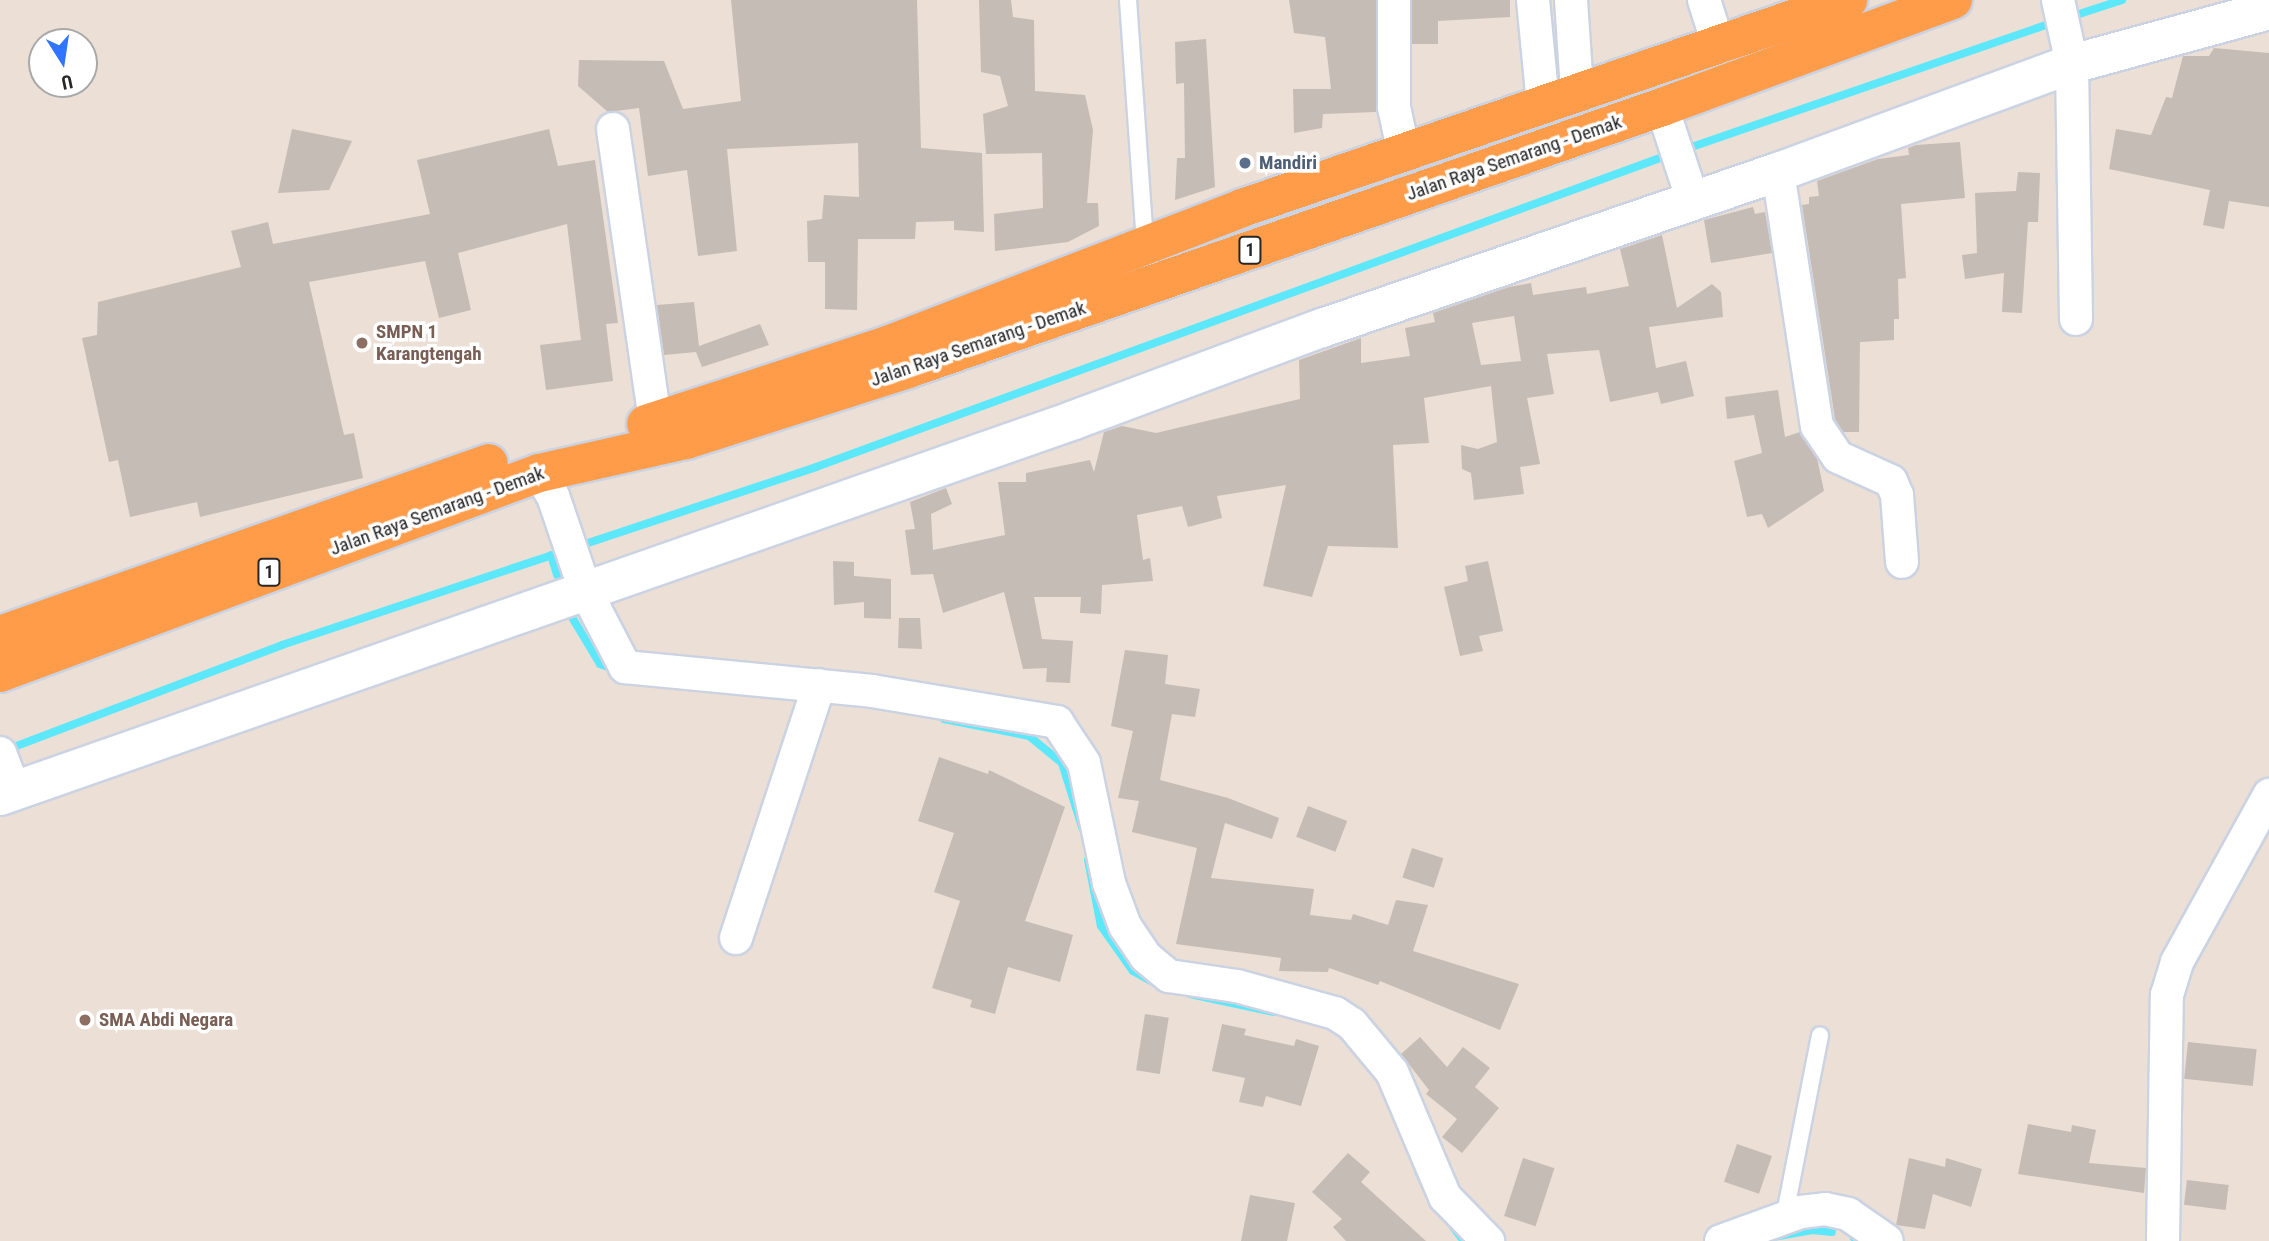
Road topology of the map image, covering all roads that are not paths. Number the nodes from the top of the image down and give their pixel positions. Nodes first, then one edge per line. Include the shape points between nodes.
1 (1129, 0) edge
2 (1394, 0) edge
3 (1534, 0) edge
4 (1571, 0) edge
5 (1703, 0) edge
6 (1848, 0) edge
7 (1953, 0) edge
8 (2058, 0) edge
9 (1904, 8) edge
10 (2269, 10) edge
11 (1719, 47) junction
12 (2071, 59) junction
13 (1560, 97) junction
14 (1664, 113) junction
15 (613, 128) dead end
16 (1404, 155) junction
17 (1777, 172) junction
18 (1690, 195) junction
19 (1145, 248) junction
20 (2077, 319) dead end
21 (655, 422) junction
22 (546, 484) junction
23 (1902, 562) dead end
24 (584, 589) junction
25 (0, 635) edge
26 (0, 673) edge
27 (819, 685) junction
28 (6, 779) edge
29 (2269, 794) edge
30 (736, 939) dead end
31 (1820, 1037) dead end
32 (1784, 1219) junction
33 (1846, 1228) edge
34 (1488, 1241) edge
35 (1721, 1241) edge
36 (1887, 1241) edge
37 (2163, 1241) edge

1 - 19 lane
2 - 16 street via 1394,107
3 - 13 street
4 - 13 street
5 - 11 street
6 - 11 highway, Jalan Raya Semarang - Demak / 1
7 - 9 highway, Jalan Raya Semarang - Demak / 1
8 - 12 street
9 - 14 highway, Jalan Raya Semarang - Demak / 1
10 - 12 street
11 - 13 highway, Jalan Raya Semarang - Demak / 1
12 - 17 street
12 - 20 street
13 - 16 highway, Jalan Raya Semarang - Demak / 1
14 - 18 street
14 - 22 highway, Jalan Raya Semarang - Demak / 1 via 908,369
15 - 21 street
16 - 19 highway, Jalan Raya Semarang - Demak / 1 via 1242,208
17 - 18 street
17 - 23 street via 1817,426 1838,457 1891,481 1897,495
18 - 24 street
19 - 21 highway, Jalan Raya Semarang - Demak / 1 via 885,346
21 - 25 highway, Jalan Raya Semarang - Demak / 1 via 529,449
22 - 24 street
22 - 26 highway, Jalan Raya Semarang - Demak / 1
24 - 27 street via 625,667
24 - 28 street
27 - 30 street
27 - 34 street via 1057,722 1084,763 1109,883 1125,926 1146,957 1169,976 1237,986 1335,1013 1352,1024 1392,1072 1445,1196
29 - 37 street via 2177,962 2167,995
31 - 32 lane
32 - 33 street via 1812,1210
32 - 35 street
33 - 36 street

